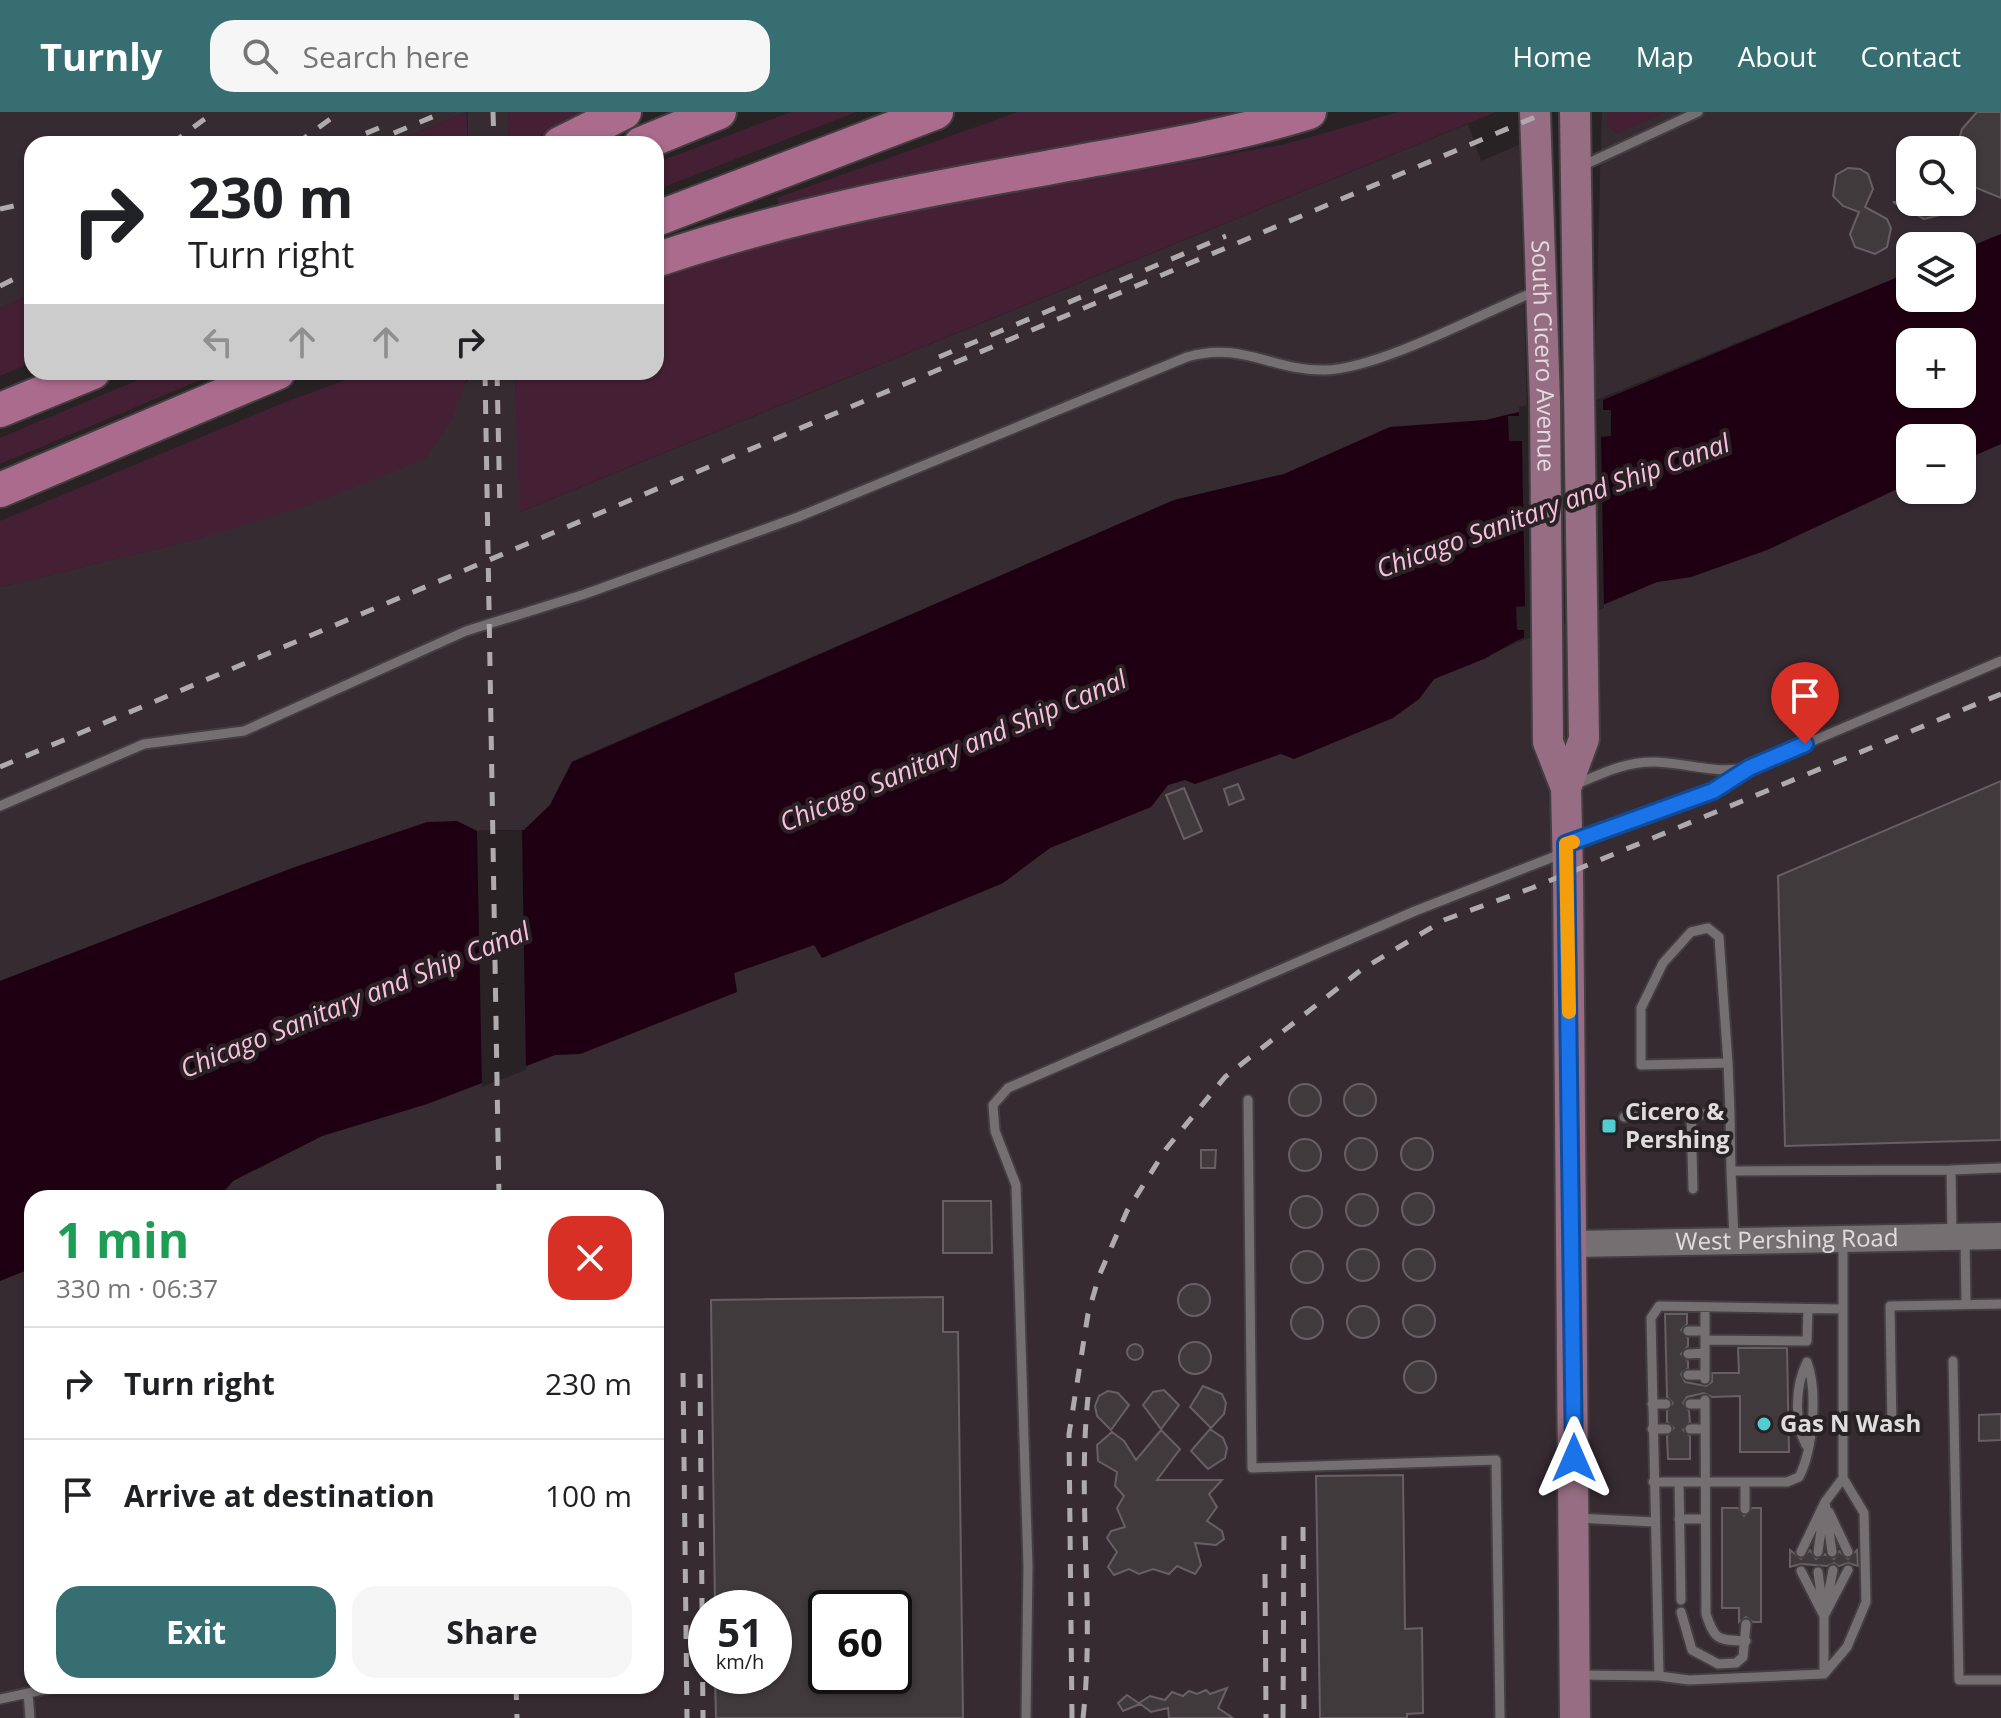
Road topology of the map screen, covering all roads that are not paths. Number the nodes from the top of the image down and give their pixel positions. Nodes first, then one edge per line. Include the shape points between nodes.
1 (624, 112) edge
2 (719, 112) edge
3 (936, 112) edge
4 (1309, 112) edge
5 (1535, 112) edge
6 (1575, 112) edge
7 (1698, 112) edge
8 (576, 136) edge
9 (660, 136) edge
10 (1577, 169) junction
11 (664, 216) edge
12 (664, 257) edge
13 (1541, 289) junction
14 (24, 380) edge
15 (73, 380) edge
16 (259, 380) edge
17 (0, 393) edge
18 (0, 410) edge
19 (0, 490) edge
20 (2001, 661) edge
21 (1749, 768) junction
22 (1566, 788) junction
23 (0, 806) edge
24 (1566, 848) junction
25 (1728, 1063) junction
26 (1248, 1100) dead end
27 (1730, 1113) junction
28 (1691, 1115) junction
29 (1624, 1117) dead end
30 (2001, 1168) edge
31 (1951, 1170) junction
32 (1731, 1171) junction
33 (1693, 1189) dead end
34 (2001, 1236) edge
35 (1958, 1237) junction
36 (1843, 1239) junction
37 (1734, 1241) junction
38 (1573, 1244) junction
39 (1966, 1304) junction
40 (2001, 1304) edge
41 (1705, 1307) junction
42 (1808, 1309) junction
43 (1843, 1309) junction
44 (1688, 1331) dead end
45 (1651, 1332) junction
46 (1664, 1332) dead end
47 (1705, 1336) junction
48 (1807, 1341) junction
49 (1705, 1353) junction
50 (1651, 1354) junction
51 (1665, 1354) dead end
52 (1688, 1354) dead end
53 (1953, 1361) dead end
54 (1651, 1375) junction
55 (1665, 1375) dead end
56 (1688, 1375) dead end
57 (1652, 1404) junction
58 (1666, 1404) dead end
59 (1690, 1404) dead end
60 (1652, 1429) junction
61 (1667, 1429) dead end
62 (1690, 1429) dead end
63 (1705, 1429) junction
64 (1892, 1429) dead end
65 (1843, 1478) junction
66 (1653, 1482) junction
67 (1679, 1482) junction
68 (1745, 1482) junction
69 (1705, 1483) junction
70 (1825, 1502) junction
71 (1745, 1509) dead end
72 (1574, 1517) junction
73 (1679, 1519) junction
74 (1705, 1519) junction
75 (1654, 1522) junction
76 (1801, 1552) dead end
77 (1818, 1552) dead end
78 (1832, 1552) dead end
79 (1848, 1552) dead end
80 (1833, 1570) dead end
81 (1848, 1570) dead end
82 (1801, 1571) dead end
83 (1818, 1572) dead end
84 (1681, 1600) dead end
85 (1681, 1612) dead end
86 (1824, 1616) junction
87 (1746, 1624) dead end
88 (1746, 1641) junction
89 (1824, 1674) junction
90 (1574, 1675) junction
91 (1659, 1676) junction
92 (2001, 1680) edge
93 (24, 1694) edge
94 (28, 1694) edge
95 (0, 1699) edge
96 (30, 1718) edge
97 (1026, 1718) edge
98 (1500, 1718) edge
99 (1575, 1718) edge

1 - 8 highway
2 - 9 highway
3 - 11 highway
4 - 12 highway via 1197,140 808,215
5 - 13 main road, South Cicero Avenue
6 - 10 main road, South Cicero Avenue
7 - 10 lane
10 - 22 main road, South Cicero Avenue via 1584,739
13 - 22 main road, South Cicero Avenue via 1548,742
13 - 23 lane via 1347,368 1298,368 1225,349 1187,357 798,517 466,631 244,731 144,744
14 - 17 highway
15 - 18 highway
16 - 19 highway
20 - 21 lane
21 - 22 lane via 1632,763
21 - 24 lane via 1713,791
22 - 24 main road, South Cicero Avenue
24 - 38 main road, South Cicero Avenue
24 - 97 lane via 1008,1088 993,1105 995,1131 1016,1185 1028,1566
25 - 25 lane via 1641,1065 1641,1008 1663,963 1691,932 1708,928 1719,937
25 - 27 lane
26 - 98 lane via 1252,1468 1496,1460
27 - 28 lane
27 - 32 lane
28 - 29 lane
28 - 33 lane
30 - 31 lane
31 - 32 lane
31 - 35 lane
32 - 37 lane
34 - 35 main road, West Pershing Road
35 - 36 main road, West Pershing Road
35 - 39 lane
36 - 37 main road, West Pershing Road
36 - 43 lane
37 - 38 main road, West Pershing Road
38 - 72 main road, South Cicero Avenue
39 - 40 lane
39 - 64 lane via 1890,1306
41 - 42 lane
41 - 45 lane via 1659,1306 1651,1318
41 - 47 lane
42 - 43 lane
42 - 48 lane
43 - 65 lane
44 - 47 lane
45 - 46 lane
45 - 50 lane
47 - 48 lane
47 - 49 lane
48 - 68 lane via 1813,1379 1806,1464 1799,1477 1787,1482
49 - 52 lane
49 - 56 lane via 1705,1377
50 - 51 lane
50 - 54 lane
53 - 92 lane via 1959,1680
54 - 55 lane
54 - 57 lane
57 - 58 lane
57 - 60 lane
59 - 63 lane via 1705,1402
60 - 61 lane
60 - 66 lane
62 - 63 lane
63 - 69 lane
65 - 70 lane
65 - 89 lane via 1864,1513 1866,1602 1847,1647
66 - 67 lane
66 - 75 lane
67 - 69 lane
67 - 73 lane
68 - 69 lane
68 - 71 lane
69 - 74 lane
70 - 76 lane
70 - 77 lane
70 - 78 lane
70 - 79 lane
72 - 75 lane
72 - 90 main road, South Cicero Avenue
73 - 74 lane
73 - 84 lane
74 - 88 lane via 1706,1614 1713,1634 1722,1640
75 - 91 lane
80 - 86 lane
81 - 86 lane
82 - 86 lane
83 - 86 lane
85 - 88 lane via 1692,1650 1704,1659 1736,1663
86 - 89 lane
87 - 88 lane
89 - 91 lane via 1689,1680
90 - 91 lane
90 - 99 main road, South Cicero Avenue
93 - 95 lane
94 - 96 lane

